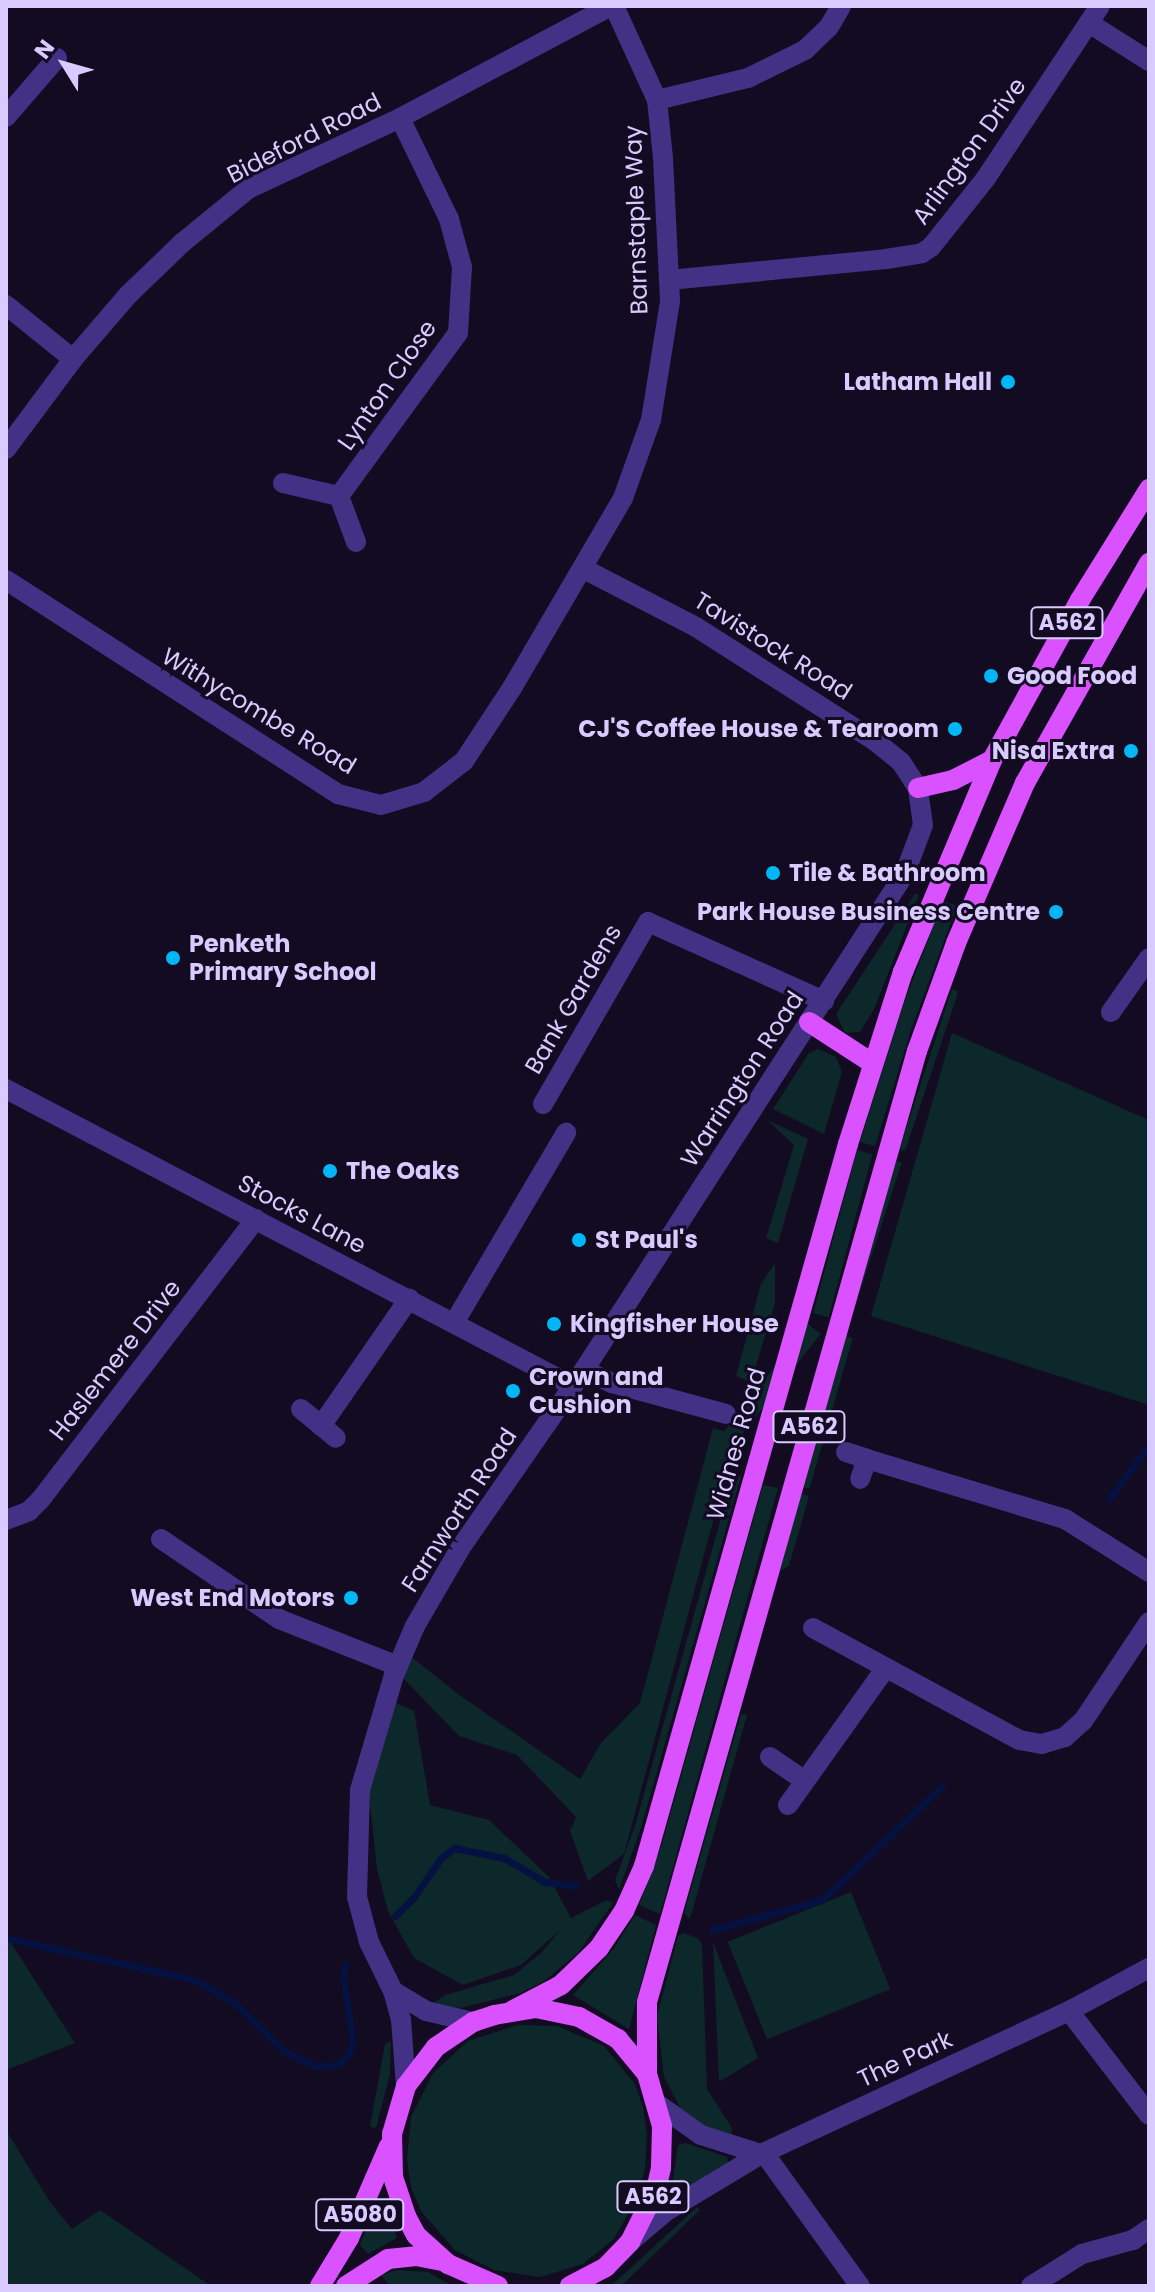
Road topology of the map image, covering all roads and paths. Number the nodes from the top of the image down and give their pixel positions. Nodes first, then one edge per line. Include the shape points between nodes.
1 (613, 6) edge
2 (841, 6) edge
3 (1094, 15) edge
4 (57, 58) dead end
5 (1149, 61) edge
6 (657, 100) junction
7 (6, 117) edge
8 (400, 118) junction
9 (669, 280) junction
10 (6, 305) edge
11 (73, 359) junction
12 (6, 449) edge
13 (283, 483) dead end
14 (1149, 489) edge
15 (339, 496) junction
16 (356, 542) dead end
17 (1149, 563) edge
18 (584, 569) junction
19 (6, 580) edge
20 (992, 760) junction
21 (918, 788) junction
22 (1149, 958) edge
23 (824, 1001) junction
24 (1111, 1012) dead end
25 (809, 1022) junction
26 (872, 1063) junction
27 (6, 1089) edge
28 (543, 1104) dead end
29 (566, 1133) dead end
30 (256, 1219) junction
31 (409, 1299) junction
32 (454, 1323) junction
33 (578, 1378) junction
34 (301, 1409) dead end
35 (726, 1414) dead end
36 (846, 1452) dead end
37 (867, 1459) junction
38 (860, 1479) dead end
39 (6, 1520) edge
40 (161, 1539) dead end
41 (1149, 1572) edge
42 (1149, 1622) edge
43 (813, 1628) dead end
44 (398, 1666) junction
45 (885, 1669) junction
46 (770, 1757) dead end
47 (805, 1781) junction
48 (788, 1805) dead end
49 (1149, 1968) edge
50 (393, 1991) junction
51 (513, 2010) junction
52 (1069, 2011) junction
53 (473, 2022) junction
54 (647, 2074) junction
55 (406, 2086) junction
56 (656, 2103) junction
57 (1149, 2115) edge
58 (391, 2140) junction
59 (763, 2154) junction
60 (1149, 2229) edge
61 (630, 2242) junction
62 (606, 2267) junction
63 (461, 2274) edge
64 (320, 2286) edge
65 (346, 2286) edge
66 (498, 2286) edge
67 (570, 2286) edge
68 (589, 2286) edge
69 (860, 2286) edge
70 (1031, 2286) edge

1 - 6 street, Barnstaple Way
1 - 8 street, Bideford Road
2 - 6 street via 829,27 805,50 748,78
3 - 5 street, Arlington Drive
3 - 9 street, Arlington Drive via 986,178 922,253
4 - 7 street
6 - 9 street, Barnstaple Way
8 - 11 street, Bideford Road via 248,189 128,295
8 - 15 street, Lynton Close via 449,219 462,267 458,333
9 - 18 street, Barnstaple Way via 651,420 623,498
10 - 11 street
11 - 12 street, Bideford Road
13 - 15 street
14 - 20 main road, A562 via 1080,600
15 - 16 street
17 - 54 main road, A562 via 1020,793 936,996 898,1113 647,2002
18 - 19 street, Withycombe Road via 464,761 424,792 381,805 338,794
18 - 21 street, Tavistock Road via 696,627 875,741 901,762
20 - 21 main road via 953,780
20 - 26 main road, Widnes Road / A562 via 908,959
21 - 23 street, Warrington Road via 923,825 905,873
22 - 24 street
23 - 25 street, Warrington Road
23 - 28 street, Bank Gardens via 648,922
25 - 26 main road
25 - 33 street, Warrington Road
26 - 51 main road, Widnes Road / A562 via 644,1866 624,1911 599,1948 561,1985
27 - 30 street, Stocks Lane
29 - 32 street
30 - 31 street, Stocks Lane
30 - 39 street, Haslemere Drive via 41,1499 29,1511
31 - 32 street, Stocks Lane
31 - 34 street via 329,1432
32 - 33 street, Stocks Lane
33 - 35 street, Stocks Lane
33 - 44 street, Farnworth Road via 437,1584
36 - 37 street
37 - 38 street
37 - 41 street via 1065,1519
40 - 44 street via 279,1619
42 - 45 street via 1083,1721 1065,1737 1042,1744 1019,1740
43 - 45 street
44 - 50 street, Farnworth Road via 360,1790 356,1838 357,1897 369,1942
45 - 47 street
46 - 47 street
47 - 48 street
49 - 52 street, The Park
50 - 53 street via 426,2011
50 - 55 street, Farnworth Road
51 - 53 main road, A562
51 - 54 main road, A562 via 557,2010 601,2027 635,2055
52 - 57 street
52 - 59 street, The Park
53 - 55 main road, A562 via 436,2047
54 - 56 main road, A562
55 - 58 main road, A562
56 - 59 street via 701,2135
56 - 61 main road, A562 via 662,2126 661,2168 646,2215
58 - 63 main road, A562 via 393,2177 406,2216 431,2251
58 - 64 main road, A5080 via 349,2238
59 - 61 street, The Park via 665,2212
59 - 69 street
60 - 70 street via 1133,2240 1082,2254
61 - 62 main road, A562
62 - 67 main road, A562
62 - 68 main road, A562
63 - 65 main road, A5080 via 403,2256 372,2267
63 - 66 main road, A562

